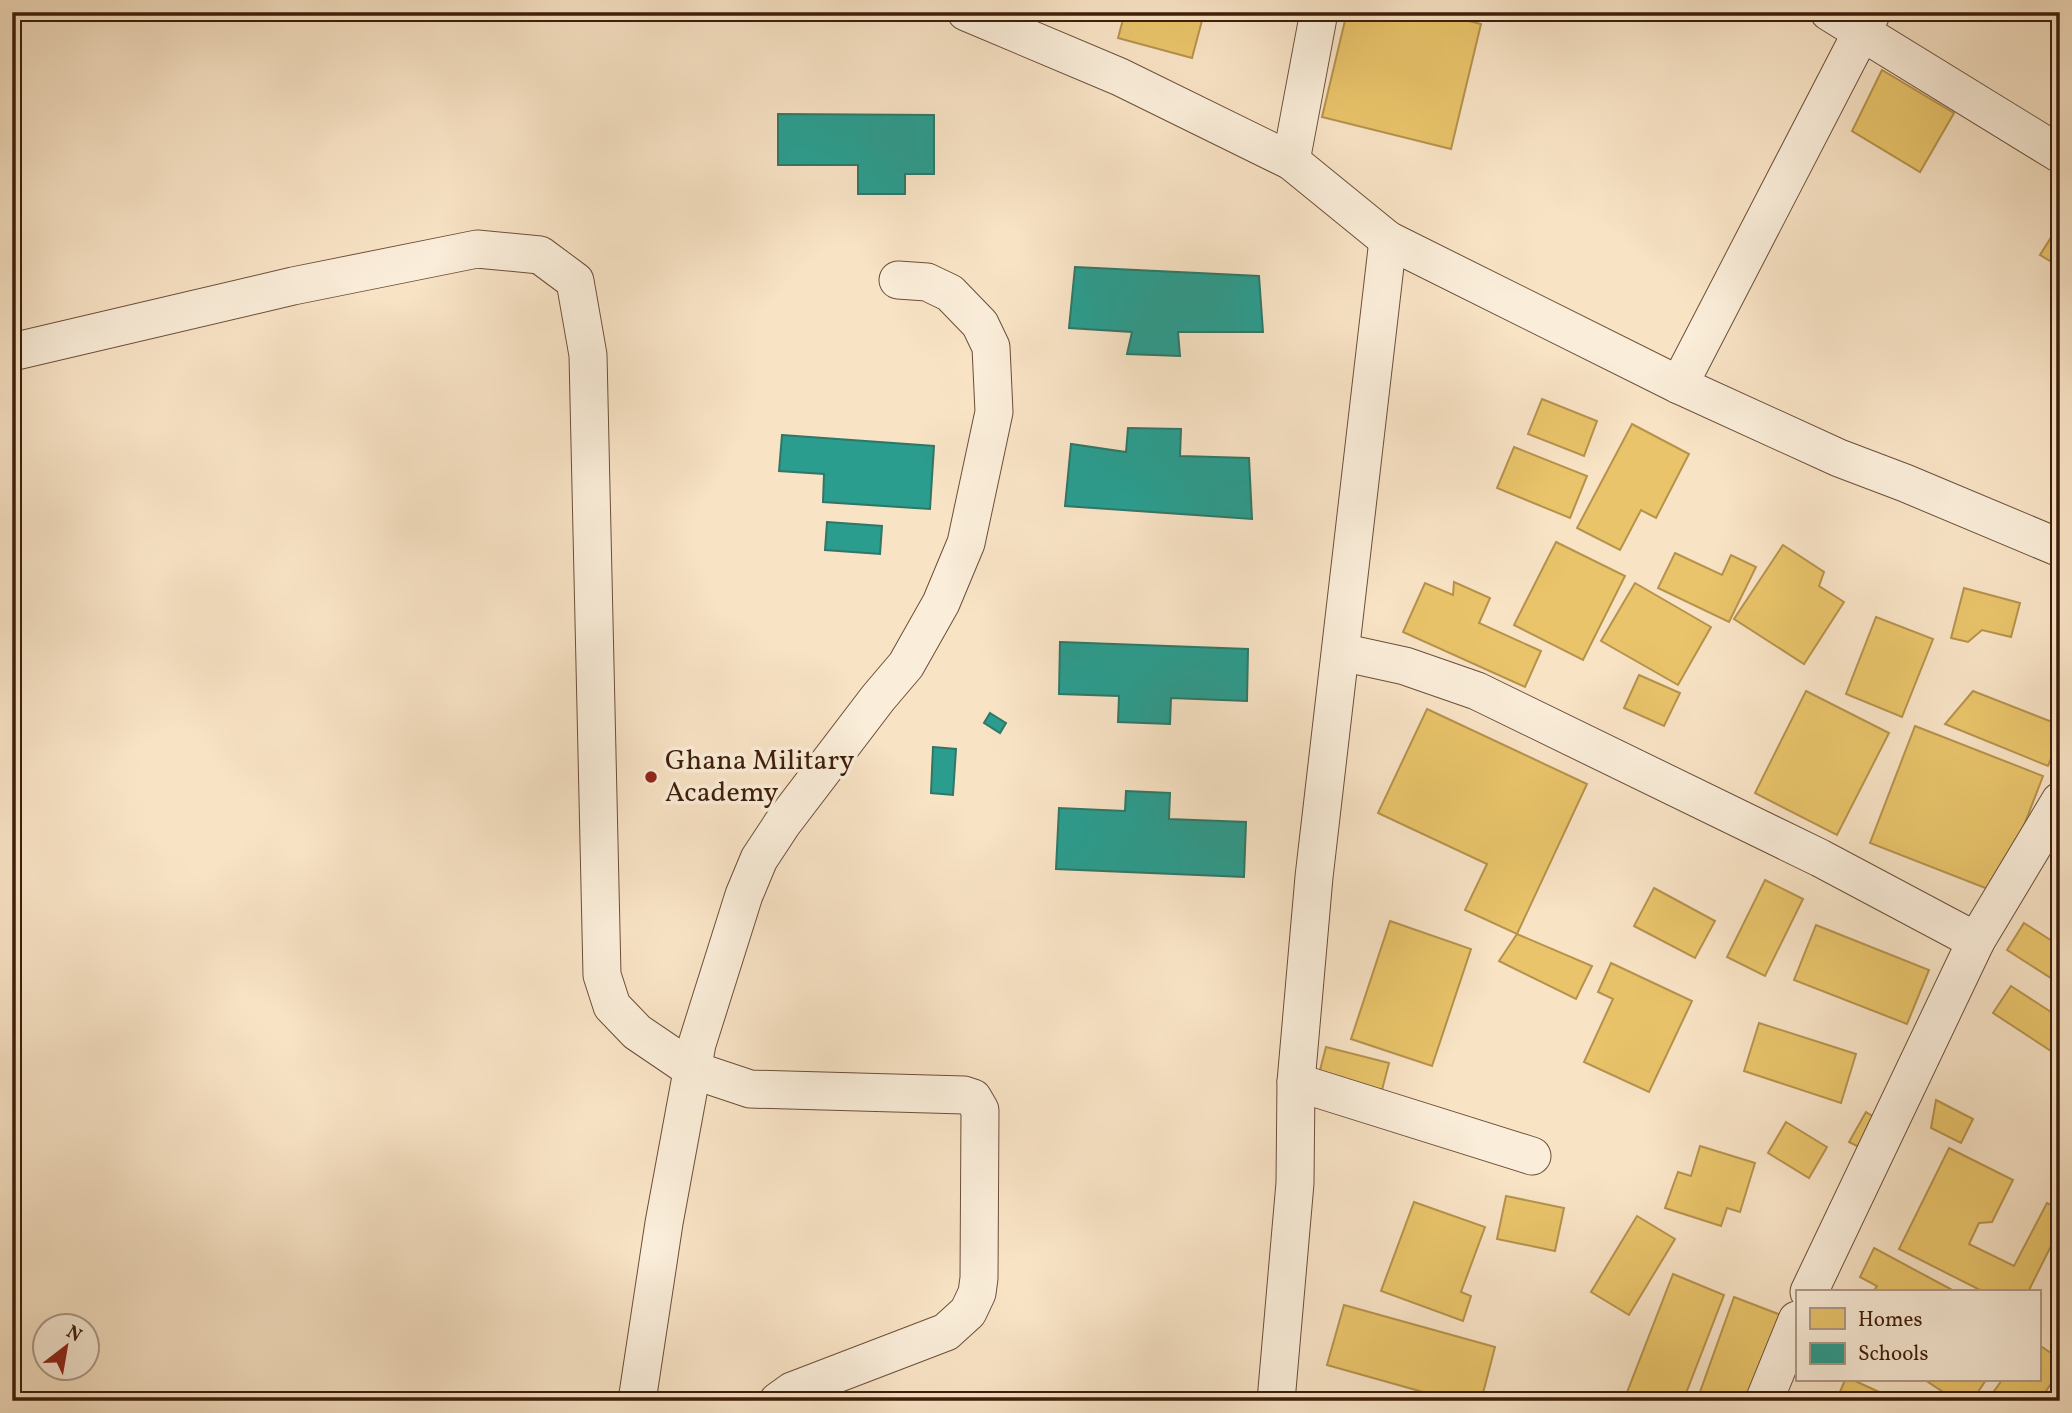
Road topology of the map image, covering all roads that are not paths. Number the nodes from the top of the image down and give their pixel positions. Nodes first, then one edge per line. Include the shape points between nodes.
1 (966, 12) edge
2 (1319, 12) edge
3 (1829, 12) edge
4 (1867, 22) edge
5 (2060, 154) edge
6 (1291, 161) junction
7 (1388, 240) junction
8 (898, 280) dead end
9 (12, 352) edge
10 (1679, 385) junction
11 (2060, 548) edge
12 (1342, 652) junction
13 (2060, 801) edge
14 (1976, 941) junction
15 (693, 1070) junction
16 (1296, 1082) junction
17 (1532, 1156) dead end
18 (1810, 1290) edge
19 (1796, 1322) edge
20 (637, 1401) edge
21 (778, 1401) edge
22 (1276, 1401) edge
23 (1764, 1401) edge

1 - 6 street via 1120,77
2 - 6 street
3 - 4 street
4 - 5 street
4 - 10 street
6 - 7 street
7 - 10 street
7 - 12 street
8 - 15 street via 927,282 950,293 980,324 991,347 994,412 966,543 941,603 906,665 759,859 701,1031
9 - 15 street via 293,286 477,249 540,255 575,281 589,355 602,975 612,1006 637,1032
10 - 11 street
12 - 14 street via 1405,666 1477,691 1820,858
12 - 16 street via 1314,877
13 - 14 street
14 - 18 street
15 - 20 street
15 - 21 street via 750,1089 964,1095 973,1098 980,1110 979,1278 968,1312 946,1332 792,1391
16 - 17 street
16 - 22 street via 1294,1183
19 - 23 street

